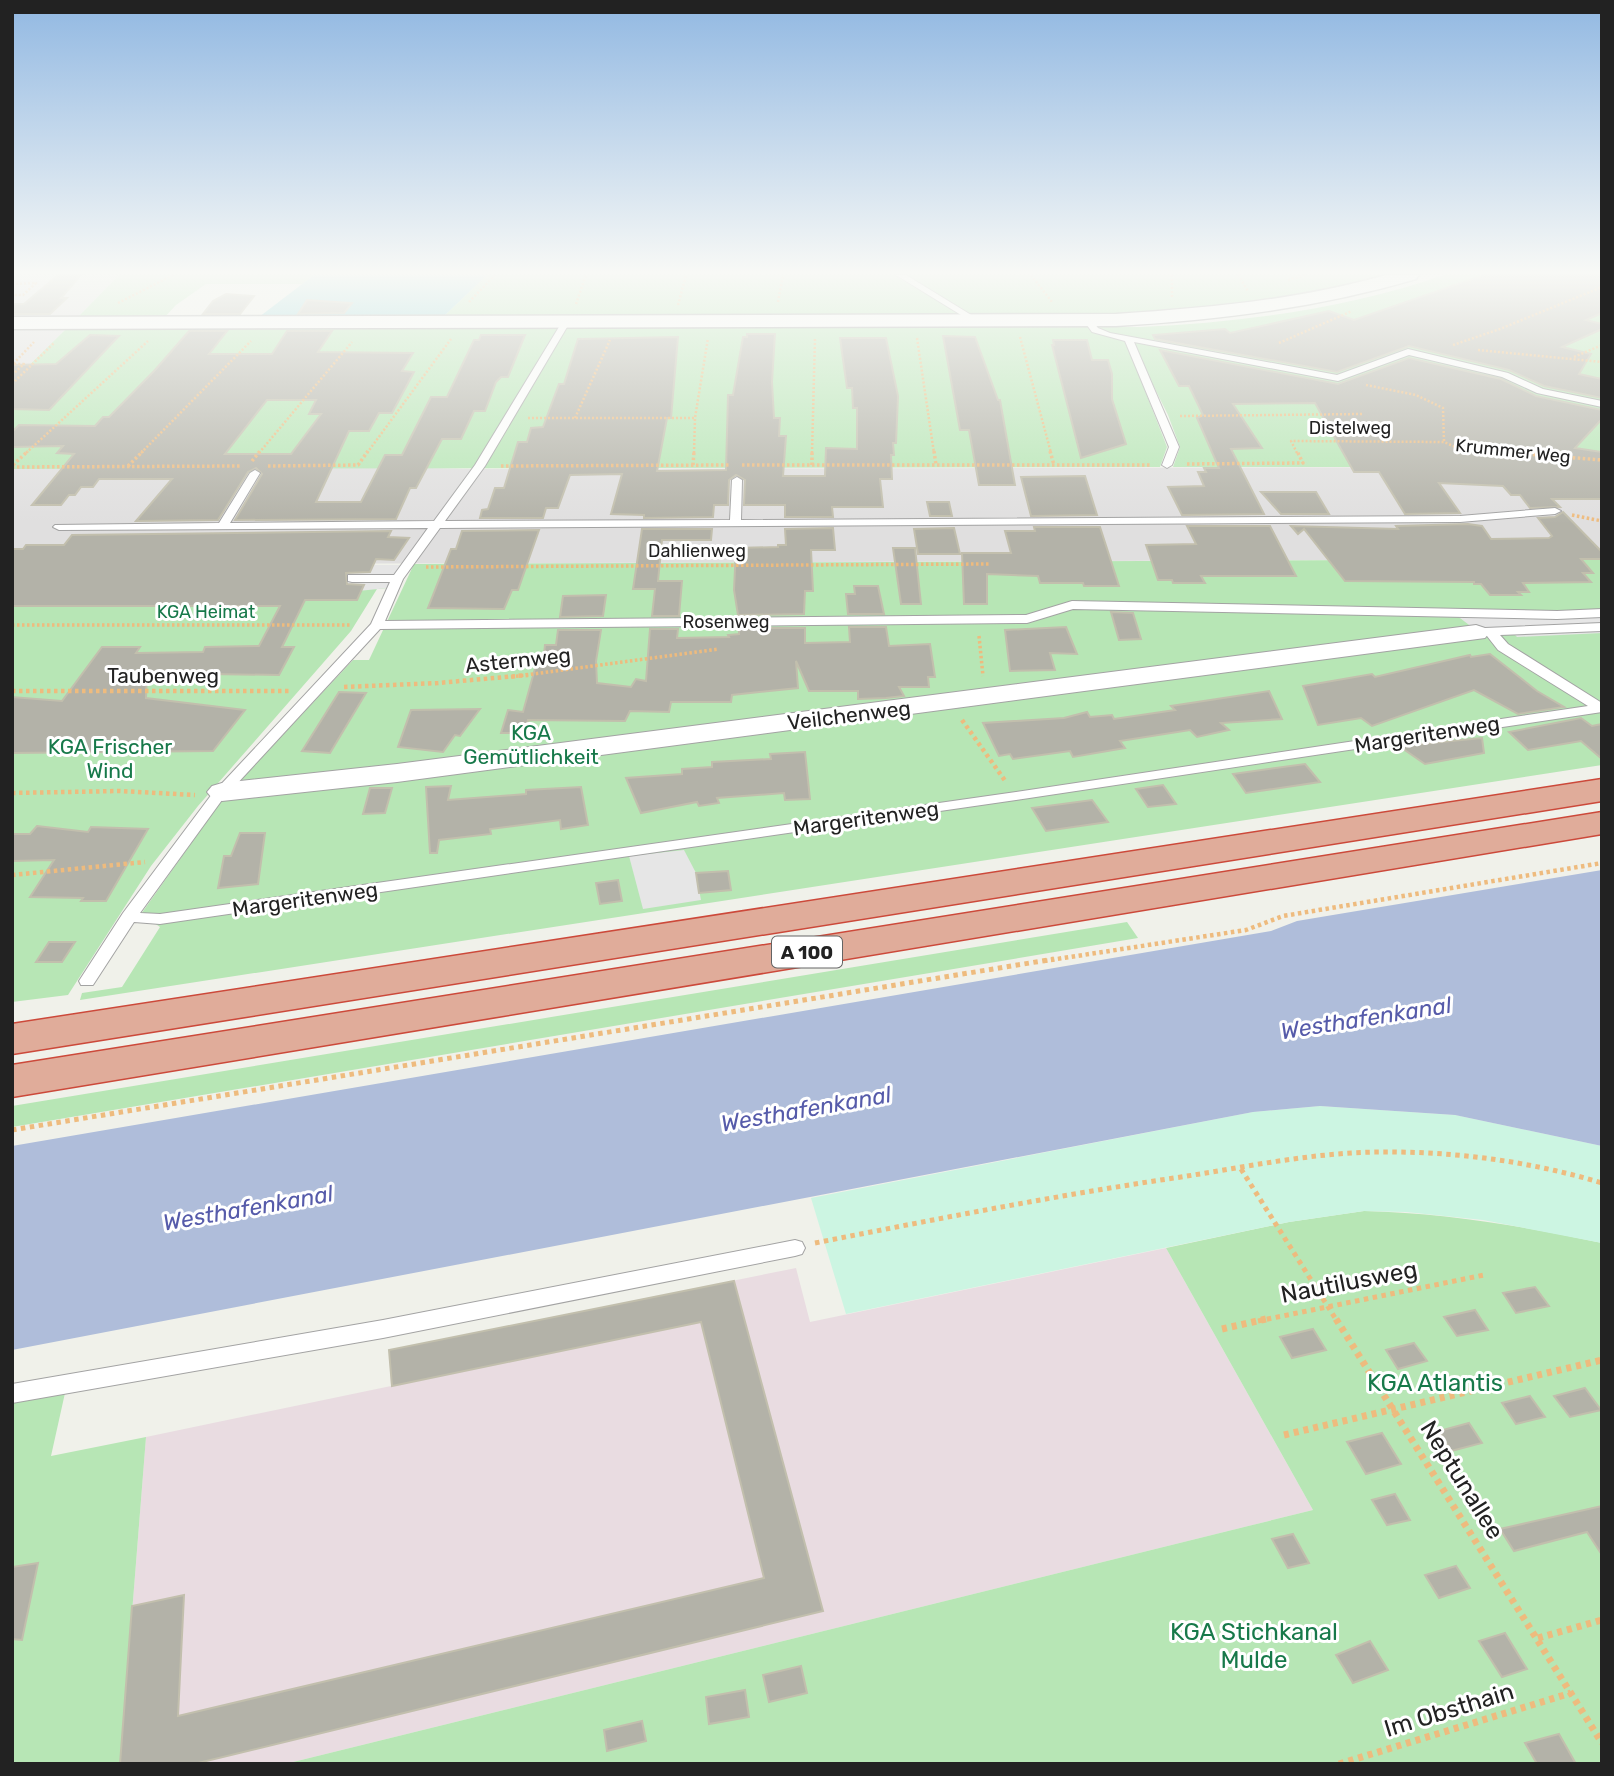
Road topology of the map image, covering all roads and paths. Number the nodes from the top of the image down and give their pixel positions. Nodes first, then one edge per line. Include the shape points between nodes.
1 (19, 358) edge
2 (38, 358) edge
3 (129, 358) edge
4 (234, 358) edge
5 (339, 358) edge
6 (437, 358) edge
7 (543, 358) edge
8 (602, 358) edge
9 (704, 358) edge
10 (814, 358) edge
11 (920, 358) edge
12 (1025, 358) edge
13 (1135, 358) edge
14 (1231, 358) edge
15 (1392, 358) edge
16 (1433, 358) edge
17 (1573, 358) edge
18 (1602, 362) edge
19 (12, 375) edge
20 (1338, 378) junction
21 (12, 384) edge
22 (1602, 404) edge
23 (1363, 414) dead end
24 (1162, 416) junction
25 (506, 418) junction
26 (575, 418) junction
27 (695, 418) junction
28 (1444, 442) junction
29 (1602, 460) edge
30 (693, 465) junction
31 (812, 465) junction
32 (936, 465) junction
33 (1054, 465) junction
34 (1167, 465) junction
35 (12, 466) edge
36 (128, 466) junction
37 (480, 466) junction
38 (251, 469) junction
39 (737, 480) dead end
40 (1555, 512) joint
41 (1602, 521) edge
42 (735, 523) junction
43 (223, 525) junction
44 (435, 525) junction
45 (59, 527) dead end
46 (990, 564) dead end
47 (400, 573) junction
48 (352, 578) dead end
49 (1602, 613) edge
50 (977, 620) junction
51 (12, 625) edge
52 (377, 625) junction
53 (1602, 627) edge
54 (1484, 632) junction
55 (719, 649) dead end
56 (316, 689) junction
57 (12, 691) edge
58 (985, 698) junction
59 (949, 703) junction
60 (1601, 708) edge
61 (1602, 790) edge
62 (12, 793) edge
63 (219, 794) junction
64 (1016, 796) junction
65 (1602, 823) edge
66 (170, 859) junction
67 (1602, 863) edge
68 (12, 875) edge
69 (129, 918) junction
70 (87, 981) dead end
71 (12, 1039) edge
72 (12, 1081) edge
73 (12, 1130) edge
74 (1241, 1169) junction
75 (1602, 1182) edge
76 (796, 1248) joint
77 (1484, 1275) dead end
78 (1327, 1305) junction
79 (1222, 1329) dead end
80 (1602, 1360) edge
81 (12, 1394) edge
82 (1393, 1408) junction
83 (1284, 1435) dead end
84 (1602, 1620) edge
85 (1538, 1638) junction
86 (1571, 1693) junction
87 (1602, 1743) edge
88 (1339, 1764) edge

1 - 19 path via 13,364 24,364
2 - 21 path
3 - 35 path
4 - 36 path
5 - 38 path
6 - 38 path via 358,465
7 - 25 lane
8 - 26 path
9 - 27 path
10 - 31 path
11 - 32 path
12 - 33 path
13 - 24 lane
14 - 20 lane
15 - 20 lane
16 - 22 lane via 1505,375 1540,391
17 - 18 path
20 - 28 path, Krummer Weg via 1433,401 1443,408
23 - 24 path
24 - 34 lane via 1174,447
25 - 26 path
25 - 37 lane
26 - 27 path
27 - 30 path
28 - 29 path, Krummer Weg via 1460,449
28 - 34 path, Distelweg via 1291,441 1303,463
30 - 31 path
30 - 37 path
31 - 32 path
32 - 33 path
33 - 34 path
35 - 36 path
36 - 38 path
37 - 44 lane
38 - 43 lane
39 - 42 lane
40 - 41 path
40 - 42 lane via 1460,519
42 - 44 lane
43 - 44 lane
43 - 45 lane
44 - 47 lane
46 - 47 path, Dahlienweg
47 - 48 lane
47 - 52 lane
49 - 50 lane, Rosenweg via 1072,605 1027,619
50 - 52 lane, Rosenweg
50 - 58 path
51 - 52 path
52 - 56 lane
53 - 54 lane
54 - 58 street, Veilchenweg
54 - 60 lane
55 - 56 path, Asternweg via 586,670 443,684
56 - 57 path, Taubenweg
56 - 63 lane
58 - 59 street, Veilchenweg
59 - 63 street, Veilchenweg
59 - 64 path
60 - 64 lane, Margeritenweg
61 - 71 highway, A 100
62 - 63 path
63 - 66 lane
64 - 69 lane, Margeritenweg via 160,919
65 - 72 highway, A 100
66 - 68 path
66 - 69 lane
67 - 73 path via 1283,916 1246,930
69 - 70 lane
74 - 75 path via 1376,1152 1428,1152 1521,1163
74 - 76 path via 1077,1192
74 - 78 path, Neptunallee
76 - 81 lane via 392,1327
77 - 78 path, Nautilusweg
78 - 79 path, Nautilusweg
78 - 82 path, Neptunallee
80 - 82 path
82 - 83 path
82 - 85 path, Neptunallee
84 - 85 path
85 - 86 path, Neptunallee
86 - 87 path, Neptunallee
86 - 88 path, Im Obsthain

